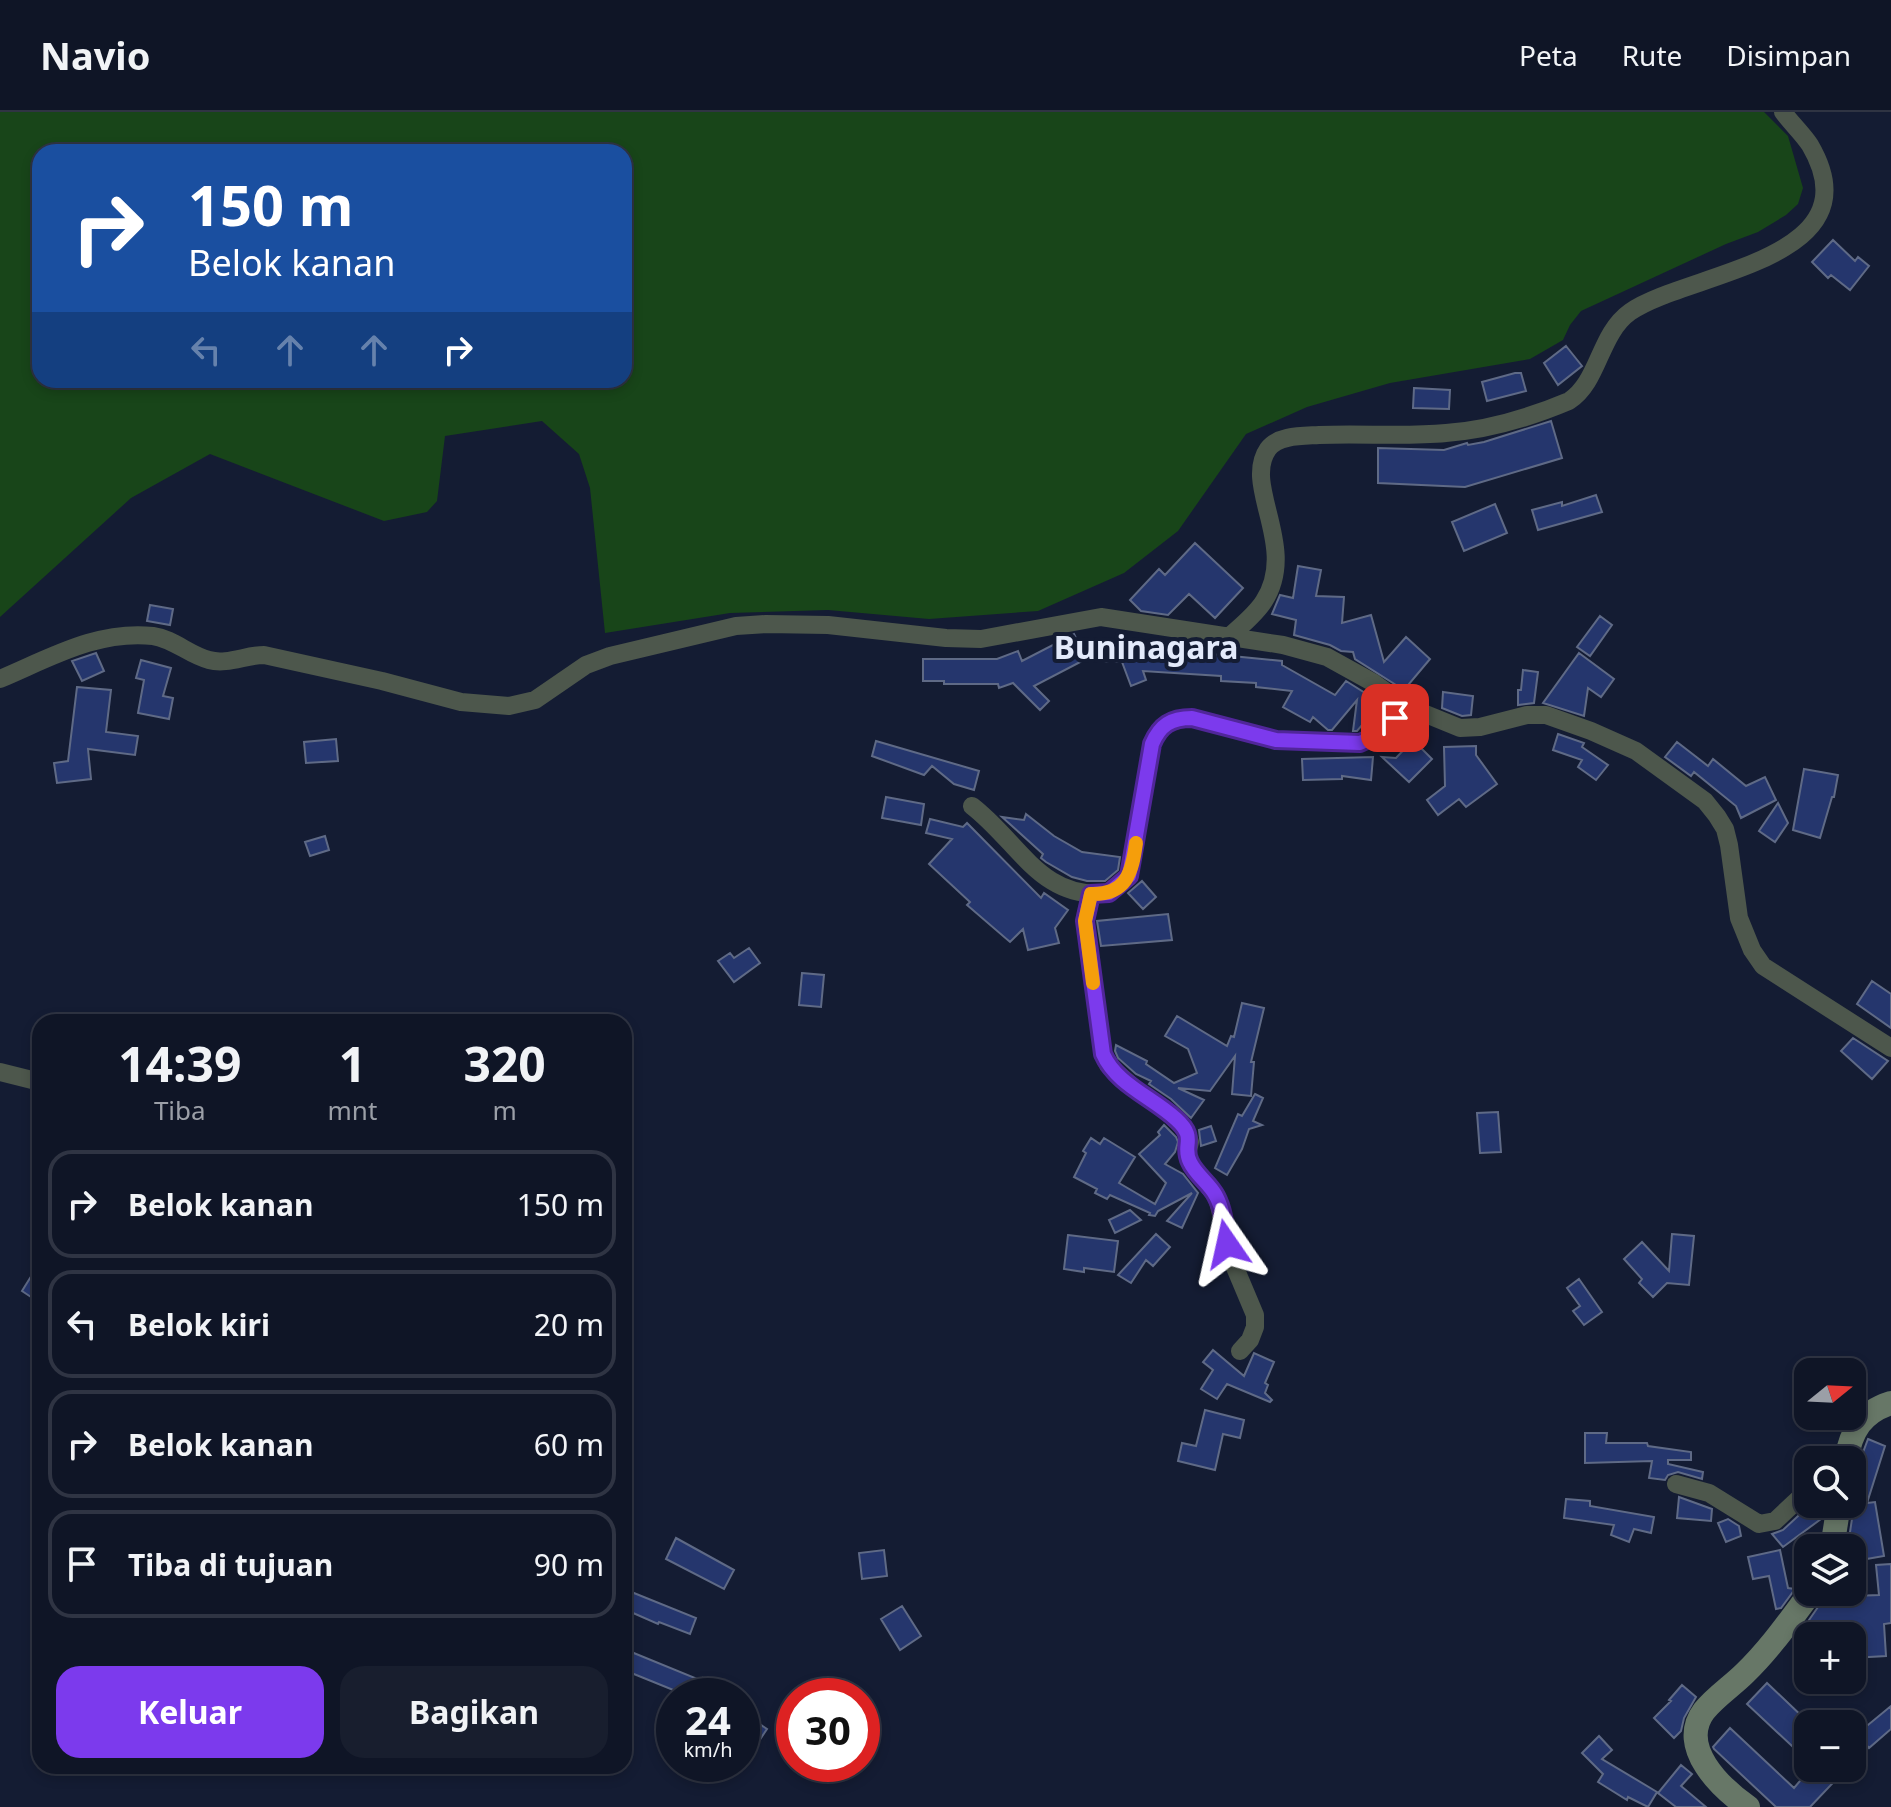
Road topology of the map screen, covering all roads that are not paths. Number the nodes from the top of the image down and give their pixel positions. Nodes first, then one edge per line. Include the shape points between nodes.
1 (1783, 112) edge
2 (1230, 636) junction
3 (0, 679) edge
4 (1406, 706) junction
5 (972, 806) dead end
6 (1091, 894) junction
7 (1891, 1048) edge
8 (0, 1072) edge
9 (32, 1080) edge
10 (1240, 1351) dead end
11 (1891, 1403) edge
12 (1850, 1446) edge
13 (1676, 1484) dead end
14 (1794, 1503) edge
15 (1801, 1606) edge
16 (1748, 1807) edge

1 - 2 street via 1819,166 1819,214 1793,243 1767,259 1632,311 1613,328 1579,395 1500,424 1447,433 1314,435 1271,444 1260,468 1278,559 1274,581 1259,609
2 - 3 street via 1101,617 981,639 828,625 736,626 610,656 586,665 535,700 509,706 461,702 264,655 207,660 156,636 129,634 71,647
2 - 4 street via 1327,657
4 - 6 street via 1360,743 1276,740 1192,718 1167,722 1152,744 1129,876 1109,893
4 - 7 street via 1460,728 1546,715 1647,758 1705,801 1725,829 1739,918 1763,966
5 - 6 street via 1058,887
6 - 10 street via 1085,921 1103,1054 1108,1065 1186,1130 1191,1165 1217,1197 1231,1258 1255,1315 1250,1340
8 - 9 street
11 - 12 street via 1860,1420
13 - 14 street via 1709,1493 1759,1524 1775,1521
15 - 16 street via 1774,1642 1705,1709 1696,1733 1705,1765

